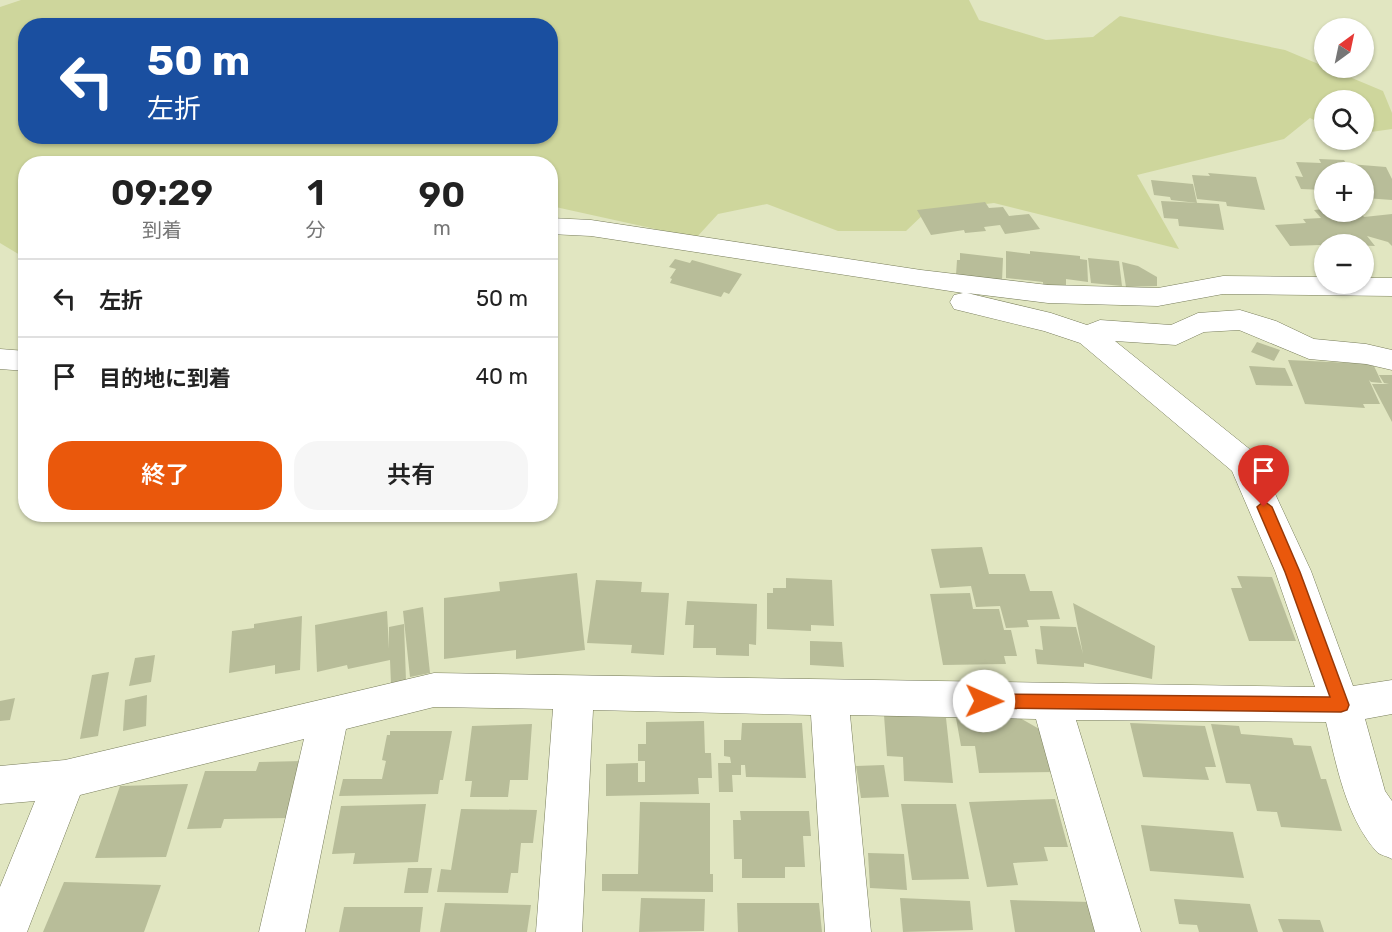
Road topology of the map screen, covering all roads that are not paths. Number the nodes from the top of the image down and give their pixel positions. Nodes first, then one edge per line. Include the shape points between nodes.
1 (558, 226) edge
2 (921, 279) junction
3 (1392, 288) edge
4 (1090, 336) junction
5 (0, 359) edge
6 (18, 360) edge
7 (1392, 360) edge
8 (574, 693) junction
9 (1392, 697) edge
10 (829, 698) junction
11 (1051, 702) junction
12 (1341, 705) junction
13 (329, 716) junction
14 (65, 779) junction
15 (0, 785) edge
16 (1392, 838) edge
17 (4, 932) edge
18 (282, 932) edge
19 (559, 932) edge
20 (848, 932) edge
21 (1118, 932) edge

1 - 2 street via 591,228
2 - 3 street via 1096,297 1158,297 1223,285
2 - 4 street via 922,291
4 - 7 street via 1100,330 1176,335 1198,323 1240,320 1310,349
4 - 12 street via 1245,464 1293,572
5 - 6 street
8 - 10 street
8 - 13 street via 434,690
8 - 19 street
9 - 12 street
10 - 11 street
10 - 20 street
11 - 12 street
11 - 21 street
12 - 16 street via 1367,799
13 - 14 street
13 - 18 street
14 - 15 street
14 - 17 street

